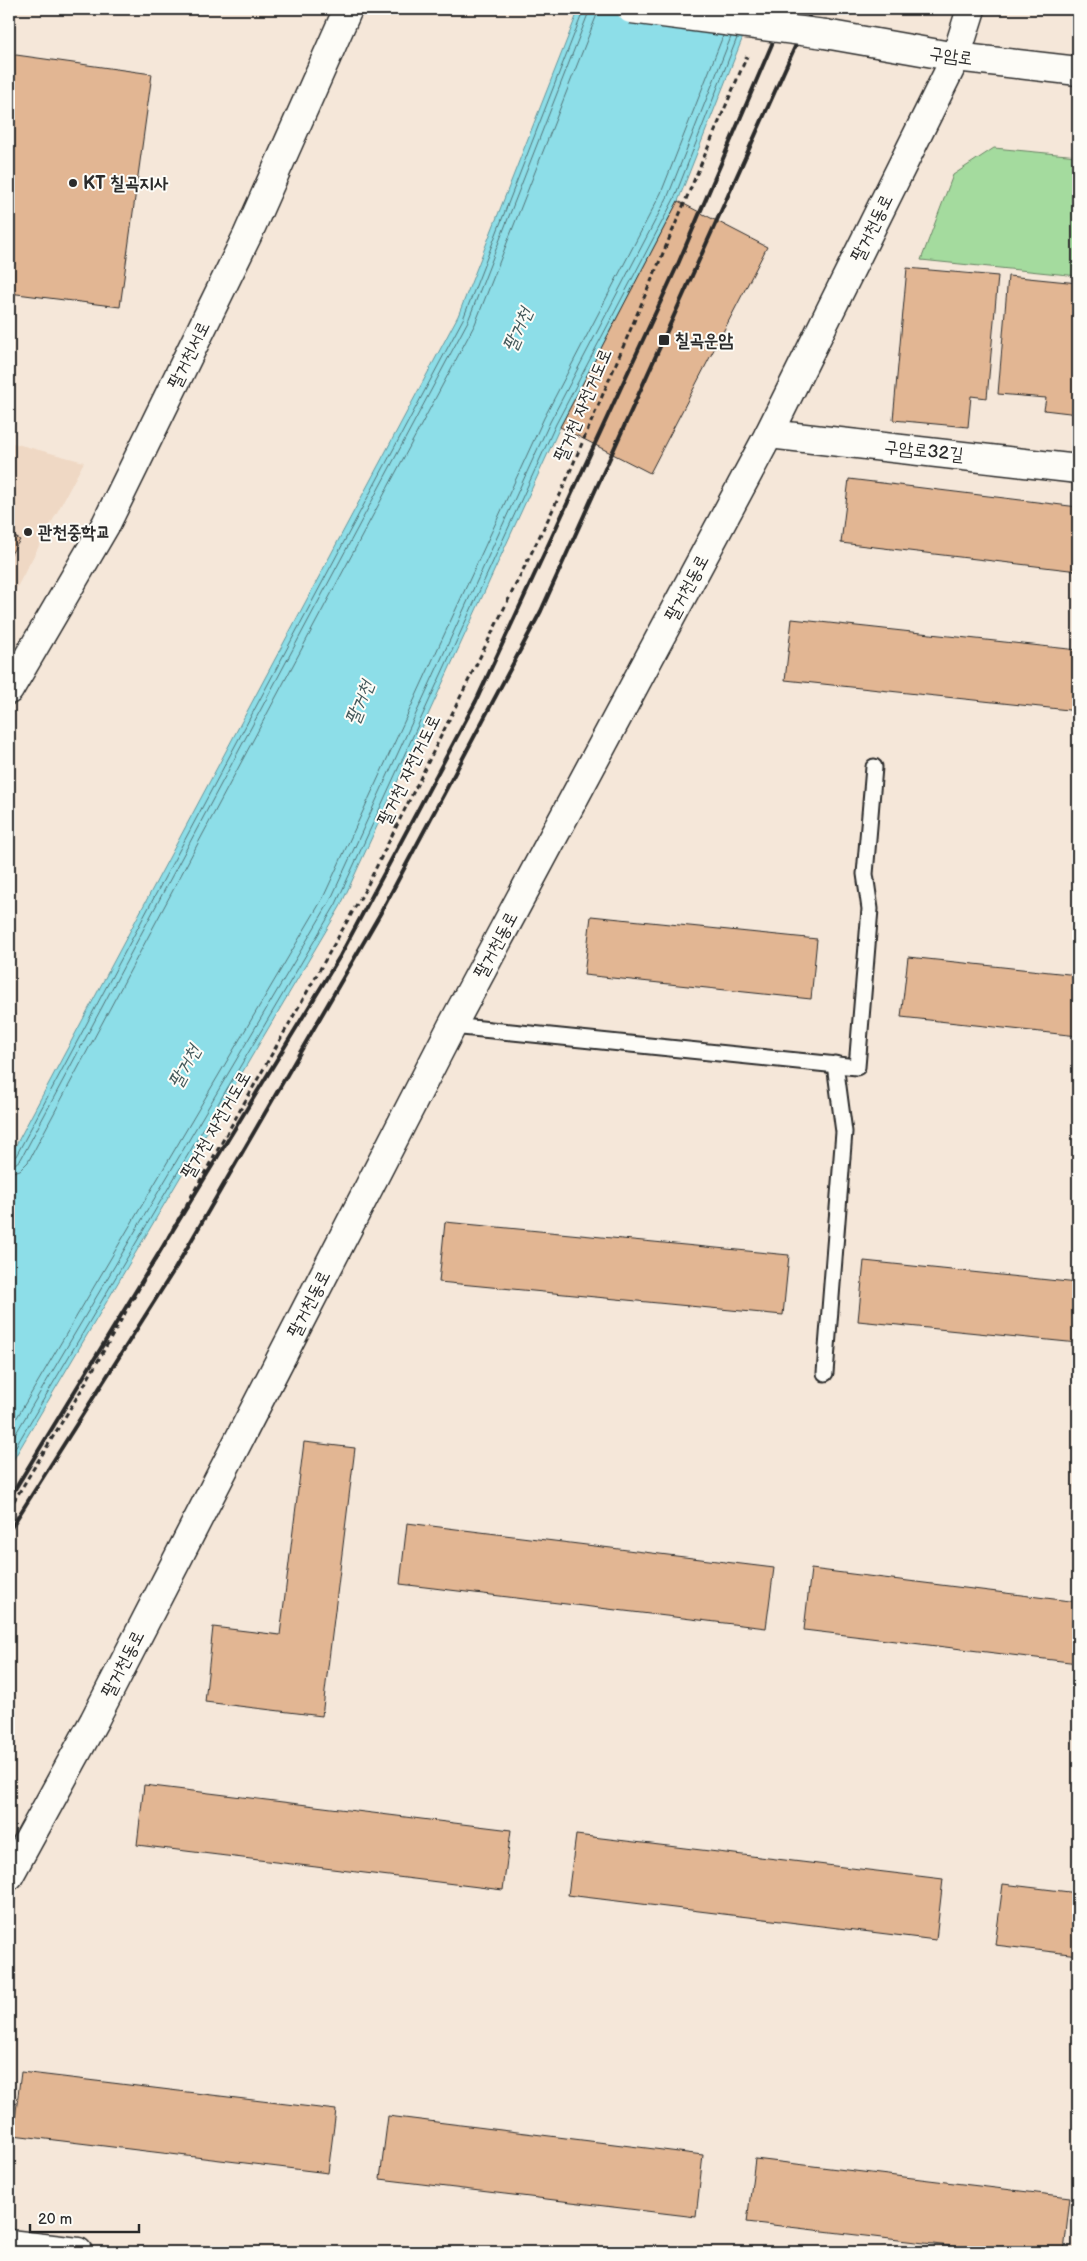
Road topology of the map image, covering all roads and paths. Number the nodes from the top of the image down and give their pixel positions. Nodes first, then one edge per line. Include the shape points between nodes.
1 (348, 9) edge
2 (631, 9) edge
3 (971, 9) edge
4 (747, 55) dead end
5 (956, 57) junction
6 (1078, 71) edge
7 (769, 434) junction
8 (1078, 468) edge
9 (9, 690) edge
10 (874, 767) dead end
11 (452, 1026) junction
12 (835, 1064) junction
13 (825, 1373) dead end
14 (9, 1509) edge
15 (9, 1876) edge
16 (9, 2244) edge
17 (78, 2252) edge

1 - 9 main road, 팔거천서로 via 247,236 110,515
2 - 5 main road, 구암로, bridge via 825,34
3 - 5 main road, 팔거천동로
4 - 14 path, 팔거천 자전거도로 via 560,495 366,888 82,1389
5 - 6 main road, 구암로
5 - 7 main road, 팔거천동로
7 - 8 main road, 구암로32길
7 - 11 main road, 팔거천동로
10 - 12 lane via 865,874 870,909 857,1067
11 - 12 lane
11 - 15 main road, 팔거천동로 via 94,1721
12 - 13 lane via 844,1132
16 - 17 main road

